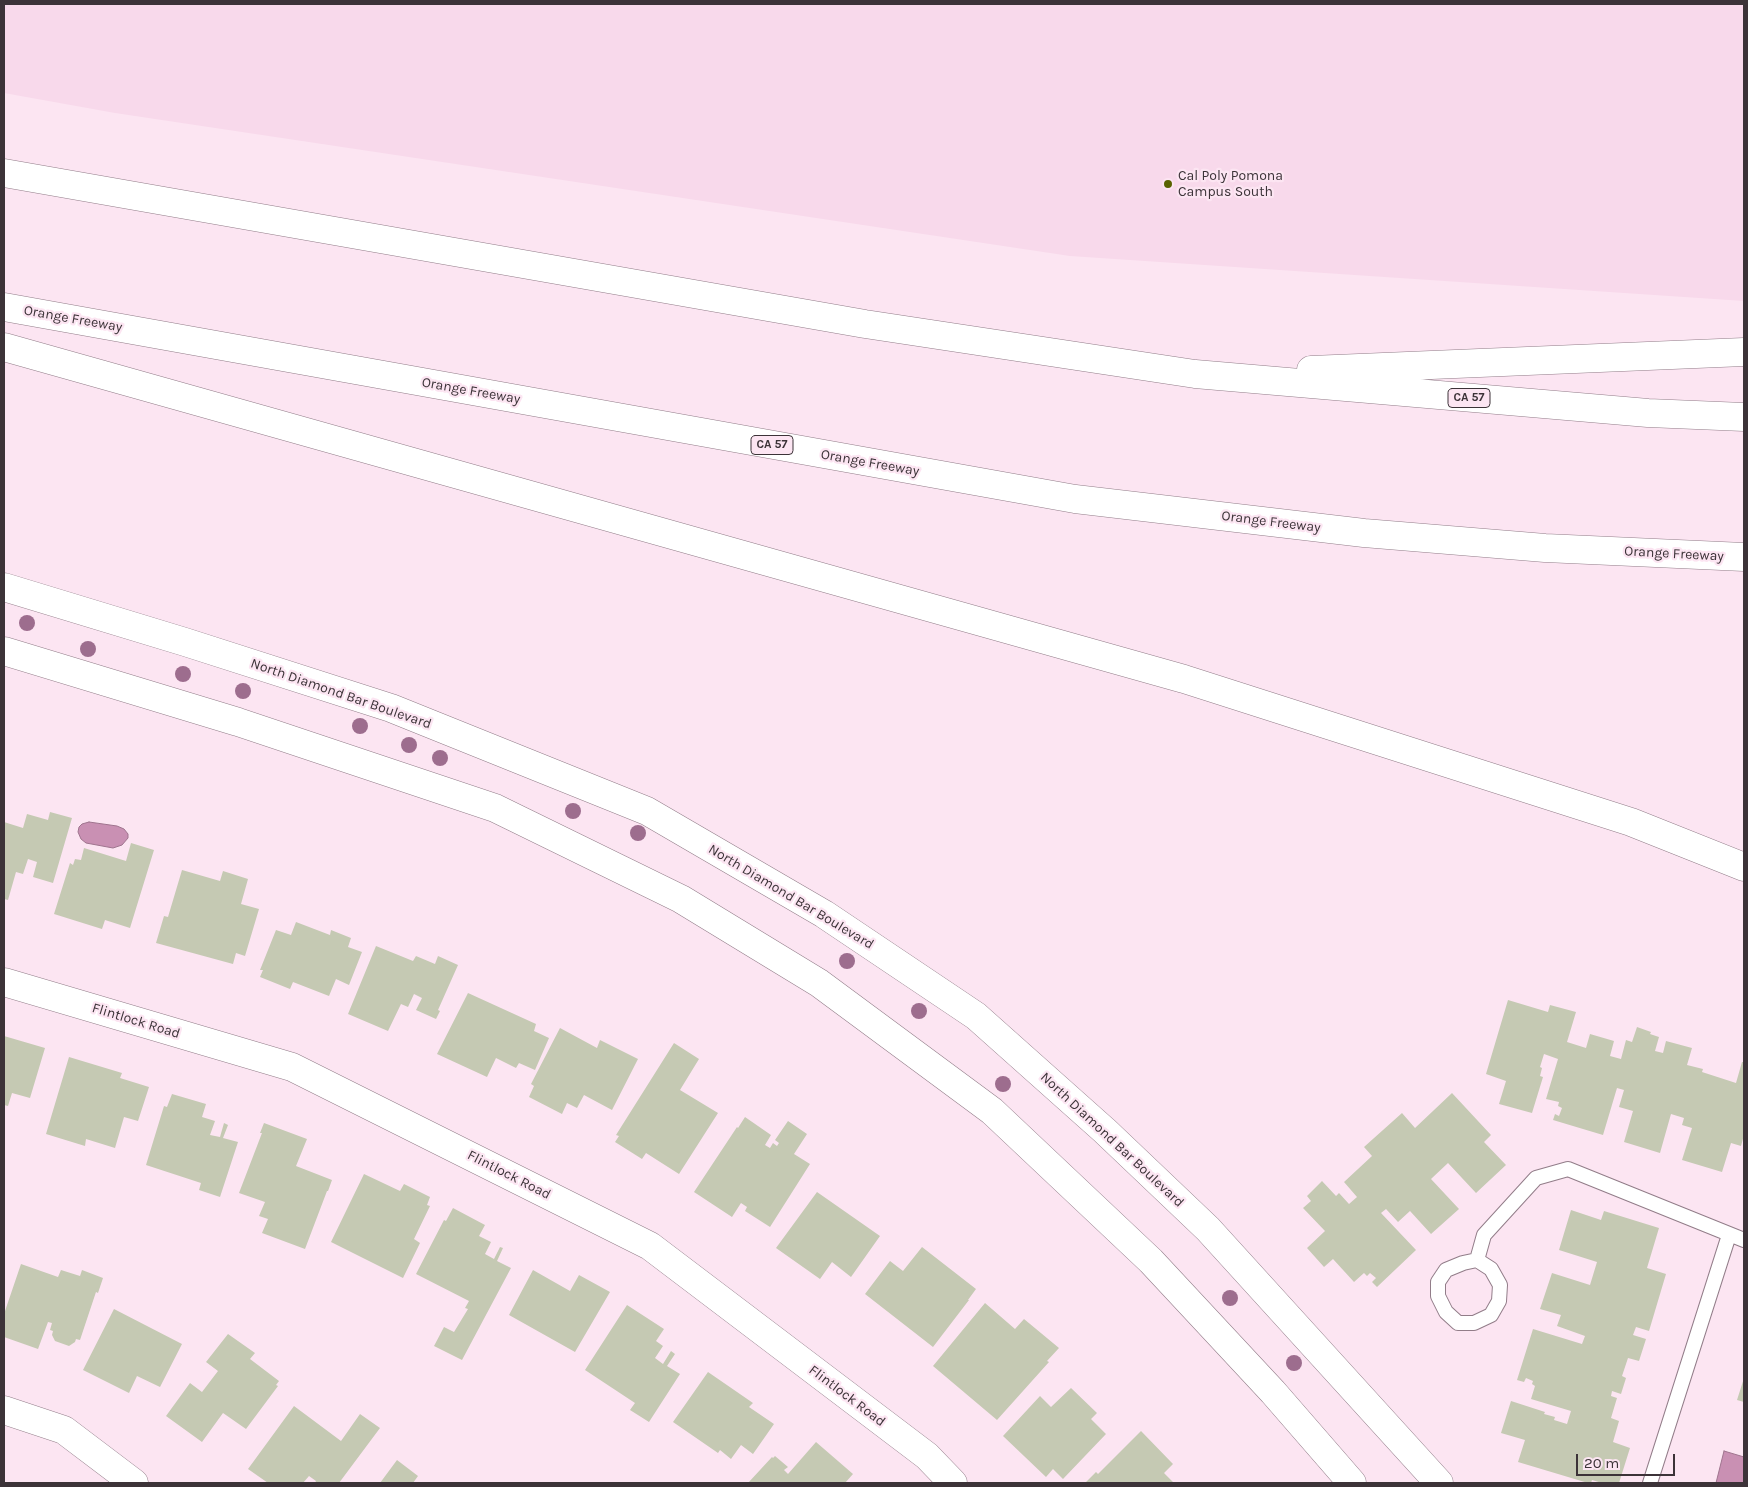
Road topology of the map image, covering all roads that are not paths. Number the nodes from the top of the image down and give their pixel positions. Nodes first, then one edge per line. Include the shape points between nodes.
1 (4, 173) edge
2 (4, 307) edge
3 (4, 347) edge
4 (1744, 352) edge
5 (1194, 374) junction
6 (1744, 417) edge
7 (1744, 557) edge
8 (4, 587) edge
9 (4, 651) edge
10 (1744, 867) edge
11 (4, 982) edge
12 (1729, 1235) junction
13 (1744, 1240) edge
14 (1477, 1260) junction
15 (4, 1410) edge
16 (134, 1483) edge
17 (953, 1483) edge
18 (1352, 1483) edge
19 (1439, 1483) edge
20 (1650, 1483) edge

1 - 5 main road, CA 57 via 865,324
2 - 7 main road, Orange Freeway / CA 57 via 1075,499 1364,533 1545,548
3 - 10 main road via 1184,679 1631,822
4 - 5 main road
5 - 6 main road, CA 57 via 1638,412
8 - 19 main road, North Diamond Bar Boulevard via 391,708 647,811 824,914 976,1016 1104,1132 1208,1229
9 - 18 main road via 238,722 495,808 681,899 819,982 992,1111 1101,1213 1151,1261 1273,1392
11 - 17 main road, Flintlock Road via 292,1067 650,1246 926,1456
12 - 13 lane
12 - 14 lane via 1568,1169 1536,1178 1484,1235
12 - 20 lane
14 - 14 lane via 1491,1269 1500,1285 1499,1301 1491,1315 1474,1323 1458,1323 1446,1312 1438,1296 1438,1282 1446,1270
15 - 16 main road via 64,1430

